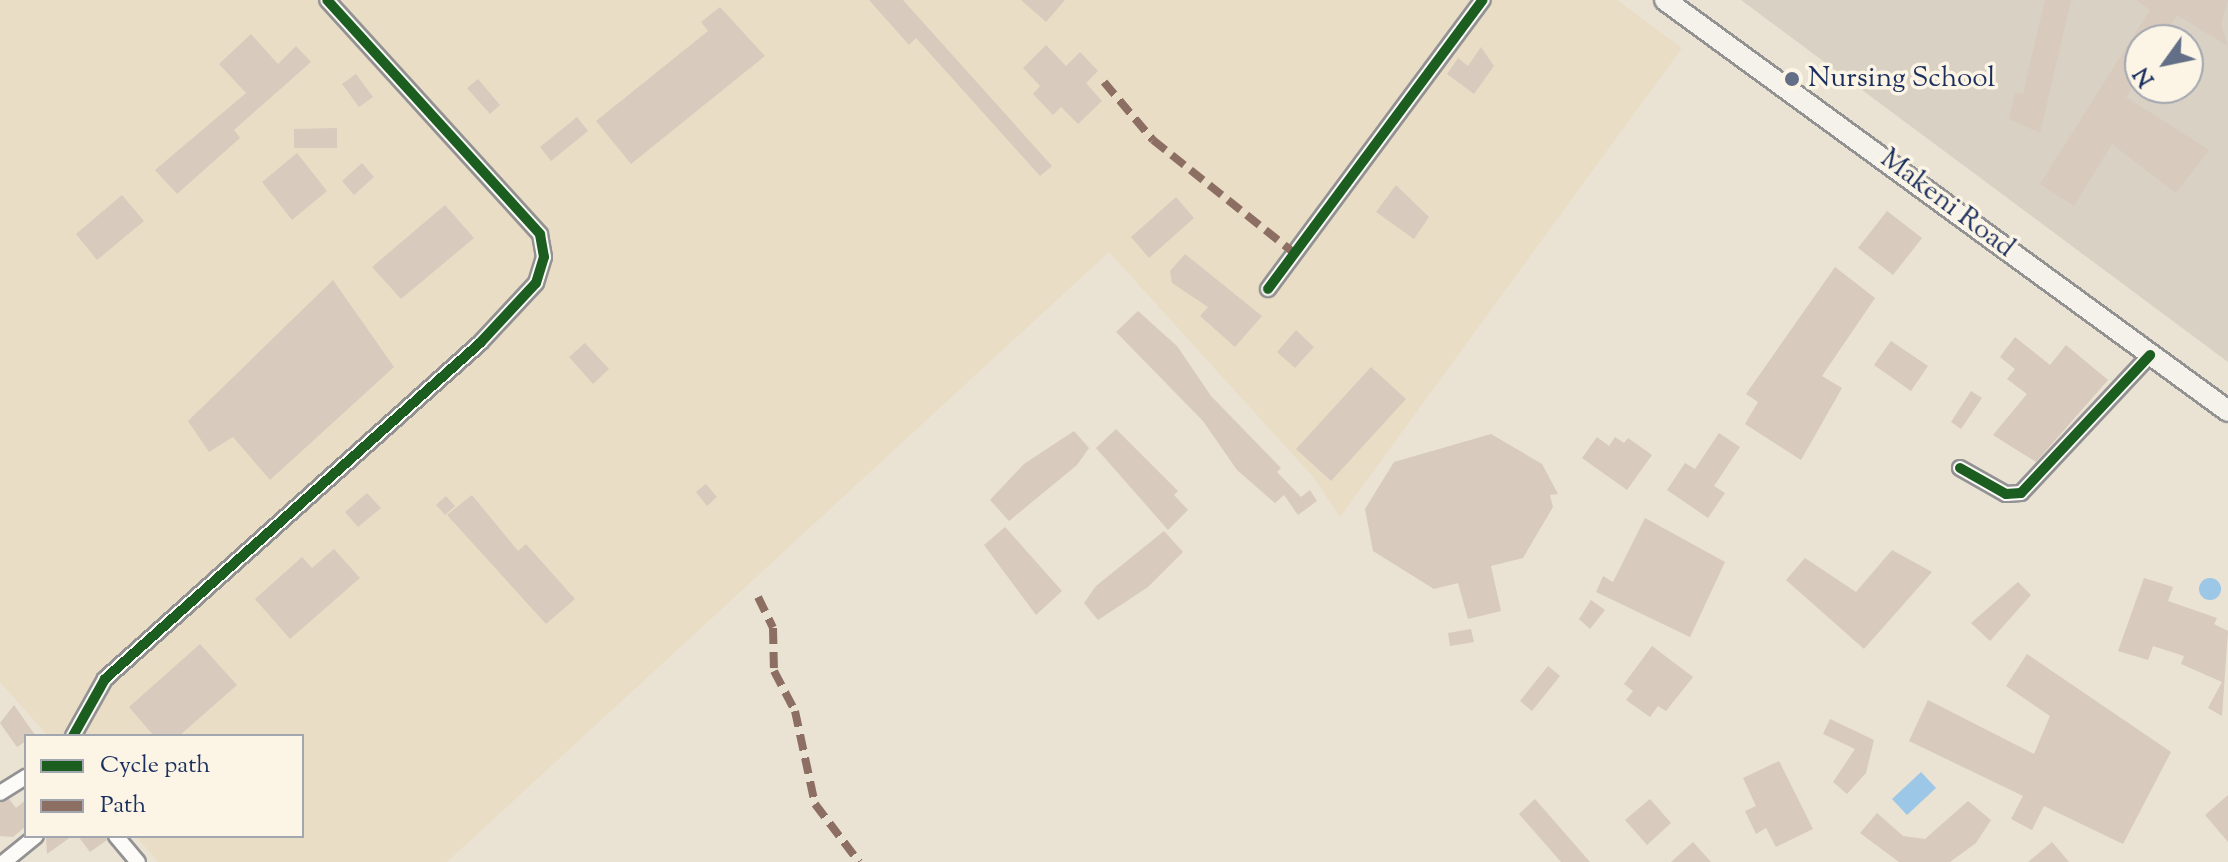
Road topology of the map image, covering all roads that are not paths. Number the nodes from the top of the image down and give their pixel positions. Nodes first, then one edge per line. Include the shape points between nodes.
1 (327, 0) edge
2 (1483, 0) edge
3 (1665, 0) edge
4 (1268, 289) dead end
5 (2150, 355) junction
6 (2228, 411) edge
7 (1960, 468) dead end
8 (74, 734) edge
9 (24, 778) edge
10 (0, 793) edge
11 (34, 838) edge
12 (118, 838) edge
13 (4, 862) edge
14 (138, 862) edge

1 - 8 street via 540,234 544,257 536,283 480,343 105,679
2 - 4 street
3 - 5 main road, Makeni Road
5 - 6 main road, Makeni Road
5 - 7 street via 2021,493 2006,494
9 - 10 street
11 - 13 street
12 - 14 street

